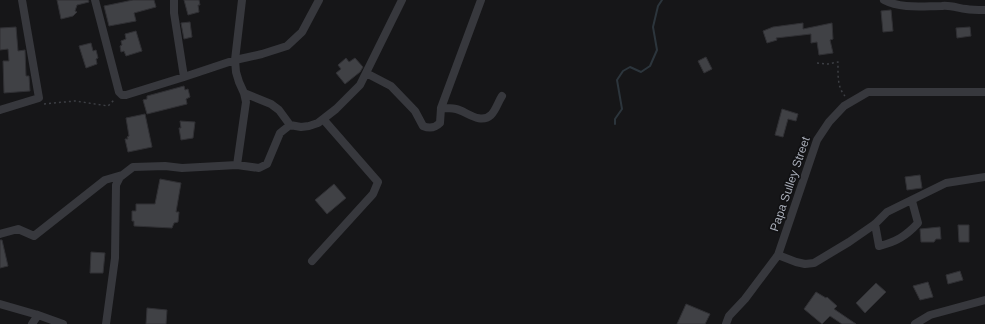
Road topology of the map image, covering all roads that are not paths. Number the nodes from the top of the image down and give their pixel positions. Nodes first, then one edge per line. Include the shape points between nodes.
1 (22, 0) edge
2 (95, 0) edge
3 (174, 0) edge
4 (242, 0) edge
5 (319, 0) edge
6 (402, 0) edge
7 (481, 0) edge
8 (884, 0) edge
9 (985, 10) edge
10 (235, 60) junction
11 (366, 73) junction
12 (184, 77) junction
13 (985, 92) edge
14 (244, 93) junction
15 (502, 96) dead end
16 (440, 108) junction
17 (0, 110) edge
18 (323, 119) junction
19 (290, 125) junction
20 (237, 165) junction
21 (122, 176) junction
22 (985, 177) edge
23 (912, 201) junction
24 (875, 224) junction
25 (0, 234) edge
26 (778, 255) junction
27 (312, 262) dead end
28 (985, 300) edge
29 (0, 304) edge
30 (38, 315) junction
31 (32, 324) edge
32 (63, 324) edge
33 (106, 324) edge
34 (726, 324) edge
35 (915, 324) edge

1 - 17 street via 39,98
2 - 12 street via 118,92 126,95
3 - 12 street via 175,24
4 - 10 street
5 - 10 street via 302,32 287,46
6 - 11 street
7 - 16 street
8 - 9 street via 899,5
10 - 12 street
10 - 14 street via 236,72
11 - 16 street via 391,86 415,111 423,126 432,128 440,123
11 - 18 street via 360,85 336,110
13 - 26 street, Papa Sulley Street via 868,92 844,106 817,140
14 - 19 street via 275,107
14 - 20 street via 246,110
15 - 16 street via 492,113 485,118 473,117 455,108
18 - 19 street via 308,126
18 - 27 street via 378,182 374,194
19 - 20 street via 280,133 269,161 264,166 259,168
20 - 21 street via 133,167
21 - 25 street via 105,180 34,236 18,228
21 - 33 street via 116,185 115,258
22 - 23 street via 946,183
23 - 24 street via 888,212
23 - 24 street via 918,223 910,232 892,243 879,246
24 - 26 street via 814,263 805,264
26 - 34 street, Papa Sulley Street via 746,299 729,316
28 - 35 street via 930,315
29 - 30 street
30 - 31 street
30 - 32 street

